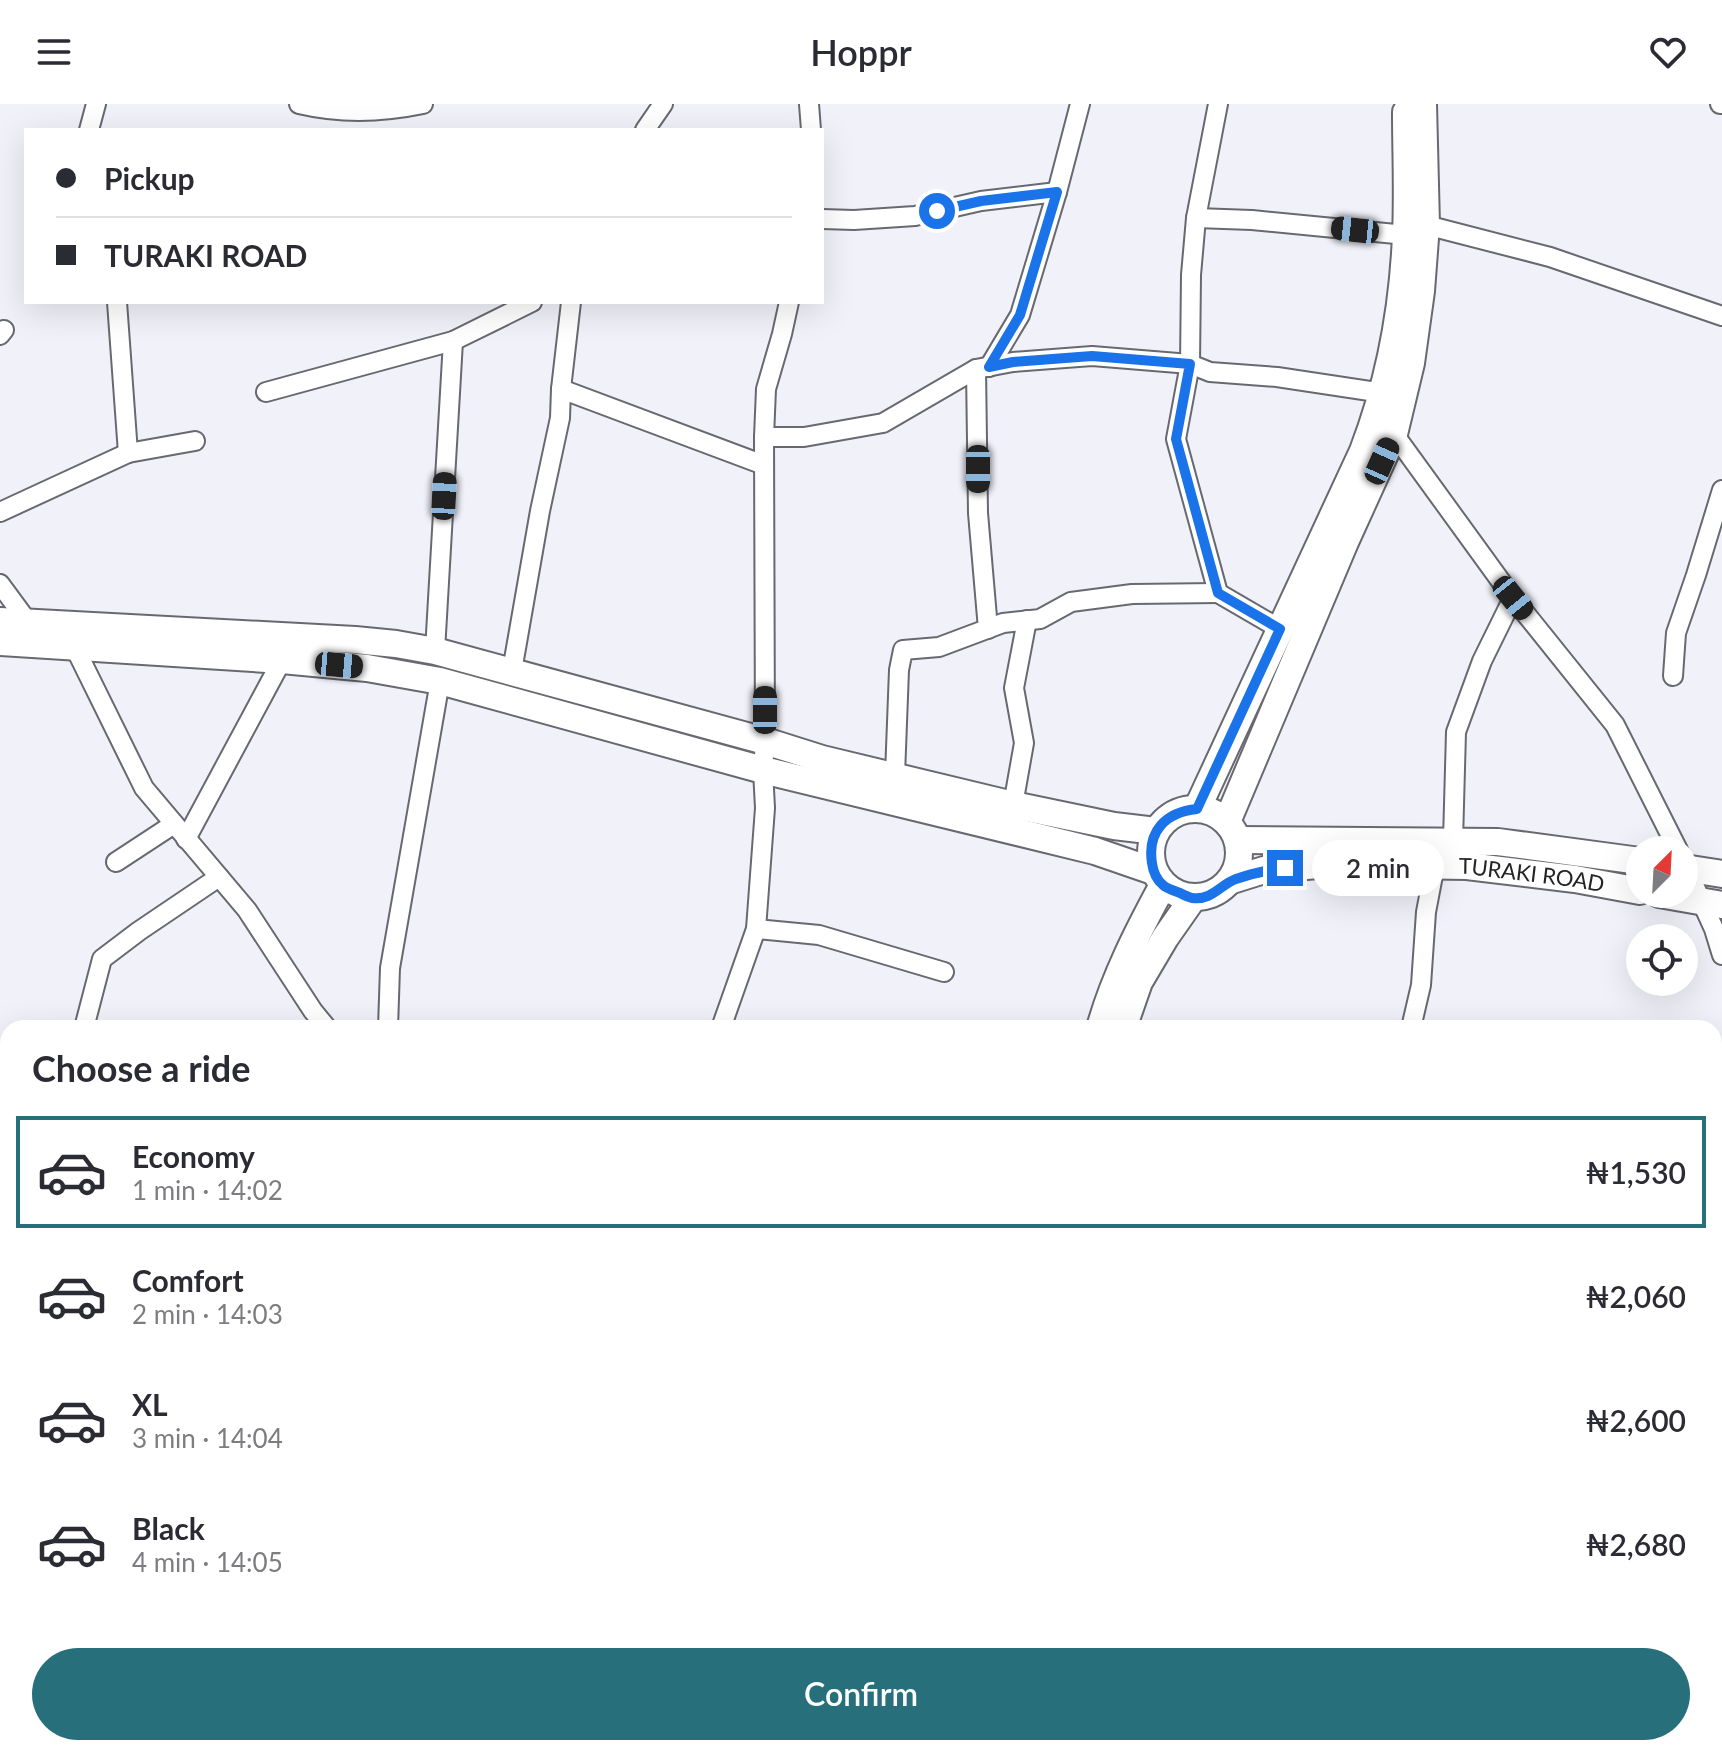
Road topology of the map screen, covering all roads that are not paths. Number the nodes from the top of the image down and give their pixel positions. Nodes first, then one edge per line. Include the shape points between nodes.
1 (96, 104) edge
2 (299, 104) edge
3 (423, 104) edge
4 (663, 104) edge
5 (809, 104) edge
6 (1080, 104) edge
7 (1218, 104) edge
8 (1406, 104) edge
9 (1423, 104) edge
10 (90, 128) edge
11 (646, 128) edge
12 (811, 128) edge
13 (1057, 192) junction
14 (1196, 218) junction
15 (824, 219) edge
16 (1416, 230) junction
17 (117, 304) edge
18 (528, 304) edge
19 (571, 304) edge
20 (789, 304) edge
21 (1722, 316) edge
22 (453, 341) junction
23 (1190, 364) junction
24 (982, 368) junction
25 (561, 389) junction
26 (266, 392) dead end
27 (1383, 393) junction
28 (1394, 434) junction
29 (764, 437) junction
30 (195, 441) dead end
31 (128, 453) junction
32 (764, 465) junction
33 (1722, 490) edge
34 (0, 512) edge
35 (1719, 513) edge
36 (0, 584) edge
37 (1218, 593) junction
38 (1513, 598) junction
39 (1027, 620) junction
40 (0, 621) edge
41 (28, 622) junction
42 (988, 629) junction
43 (1280, 629) junction
44 (0, 642) edge
45 (75, 648) junction
46 (435, 651) junction
47 (282, 660) junction
48 (512, 671) junction
49 (1673, 676) dead end
50 (440, 681) junction
51 (765, 741) junction
52 (763, 770) junction
53 (895, 775) junction
54 (1013, 805) junction
55 (1197, 809) junction
56 (180, 831) junction
57 (1156, 831) junction
58 (1232, 831) junction
59 (1670, 836) edge
60 (1453, 841) junction
61 (1626, 859) edge
62 (116, 862) dead end
63 (1435, 865) junction
64 (1698, 867) edge
65 (1722, 874) edge
66 (219, 877) junction
67 (1158, 878) junction
68 (1232, 880) junction
69 (1698, 884) edge
70 (1626, 888) edge
71 (1193, 898) junction
72 (1712, 904) edge
73 (756, 929) junction
74 (1722, 955) edge
75 (944, 972) dead end
76 (86, 1020) edge
77 (320, 1020) edge
78 (388, 1020) edge
79 (724, 1020) edge
80 (1102, 1020) edge
81 (1126, 1020) edge
82 (1417, 1020) edge

1 - 10 street
2 - 3 street via 327,111 390,111
4 - 11 street
5 - 12 street
6 - 13 street
7 - 14 street
8 - 16 main road
9 - 16 main road
13 - 15 street via 915,216
13 - 24 street via 1020,315
14 - 16 street
14 - 23 street
16 - 21 street via 1550,257
16 - 27 main road
16 - 28 main road via 1421,291
17 - 31 street
18 - 22 street
19 - 25 street
20 - 29 street via 766,389
22 - 26 street
22 - 46 street
23 - 24 street via 1092,356
23 - 27 street via 1210,372
23 - 37 street via 1176,439
24 - 29 street via 883,423 804,437
24 - 42 street via 978,513
25 - 32 street
25 - 48 street
27 - 43 main road via 1363,451
28 - 38 street
28 - 58 main road via 1345,542
29 - 32 street
30 - 31 street
31 - 34 street
32 - 51 street
33 - 35 street
35 - 49 street via 1676,633
36 - 41 street
37 - 39 street via 1132,594 1071,602
37 - 43 street
38 - 59 street via 1615,725
38 - 60 street via 1456,732
39 - 42 street
39 - 54 street via 1014,688 1024,743
40 - 41 main road
41 - 46 main road via 355,640
42 - 53 street via 939,647 903,650
43 - 55 main road
44 - 45 main road
45 - 47 main road
45 - 56 street via 144,788
46 - 48 main road
47 - 50 main road
47 - 56 street
48 - 51 main road
50 - 52 main road
50 - 78 street via 390,968
51 - 52 street
51 - 53 main road
52 - 67 main road via 1095,851
52 - 73 street
53 - 54 main road
54 - 57 main road
55 - 57 main road via 1173,814
55 - 58 main road via 1213,813
56 - 62 street
56 - 66 street
57 - 67 main road via 1150,851
58 - 60 main road
58 - 68 main road via 1239,861
60 - 61 main road
63 - 68 main road, TURAKI ROAD via 1328,864 1264,870
63 - 70 main road, TURAKI ROAD
63 - 82 street
64 - 65 main road
66 - 76 street via 102,959
66 - 77 street
67 - 71 main road
67 - 80 main road
68 - 71 main road via 1215,894
69 - 72 street
71 - 81 main road via 1139,982
72 - 74 street
73 - 75 street via 819,935
73 - 79 street

